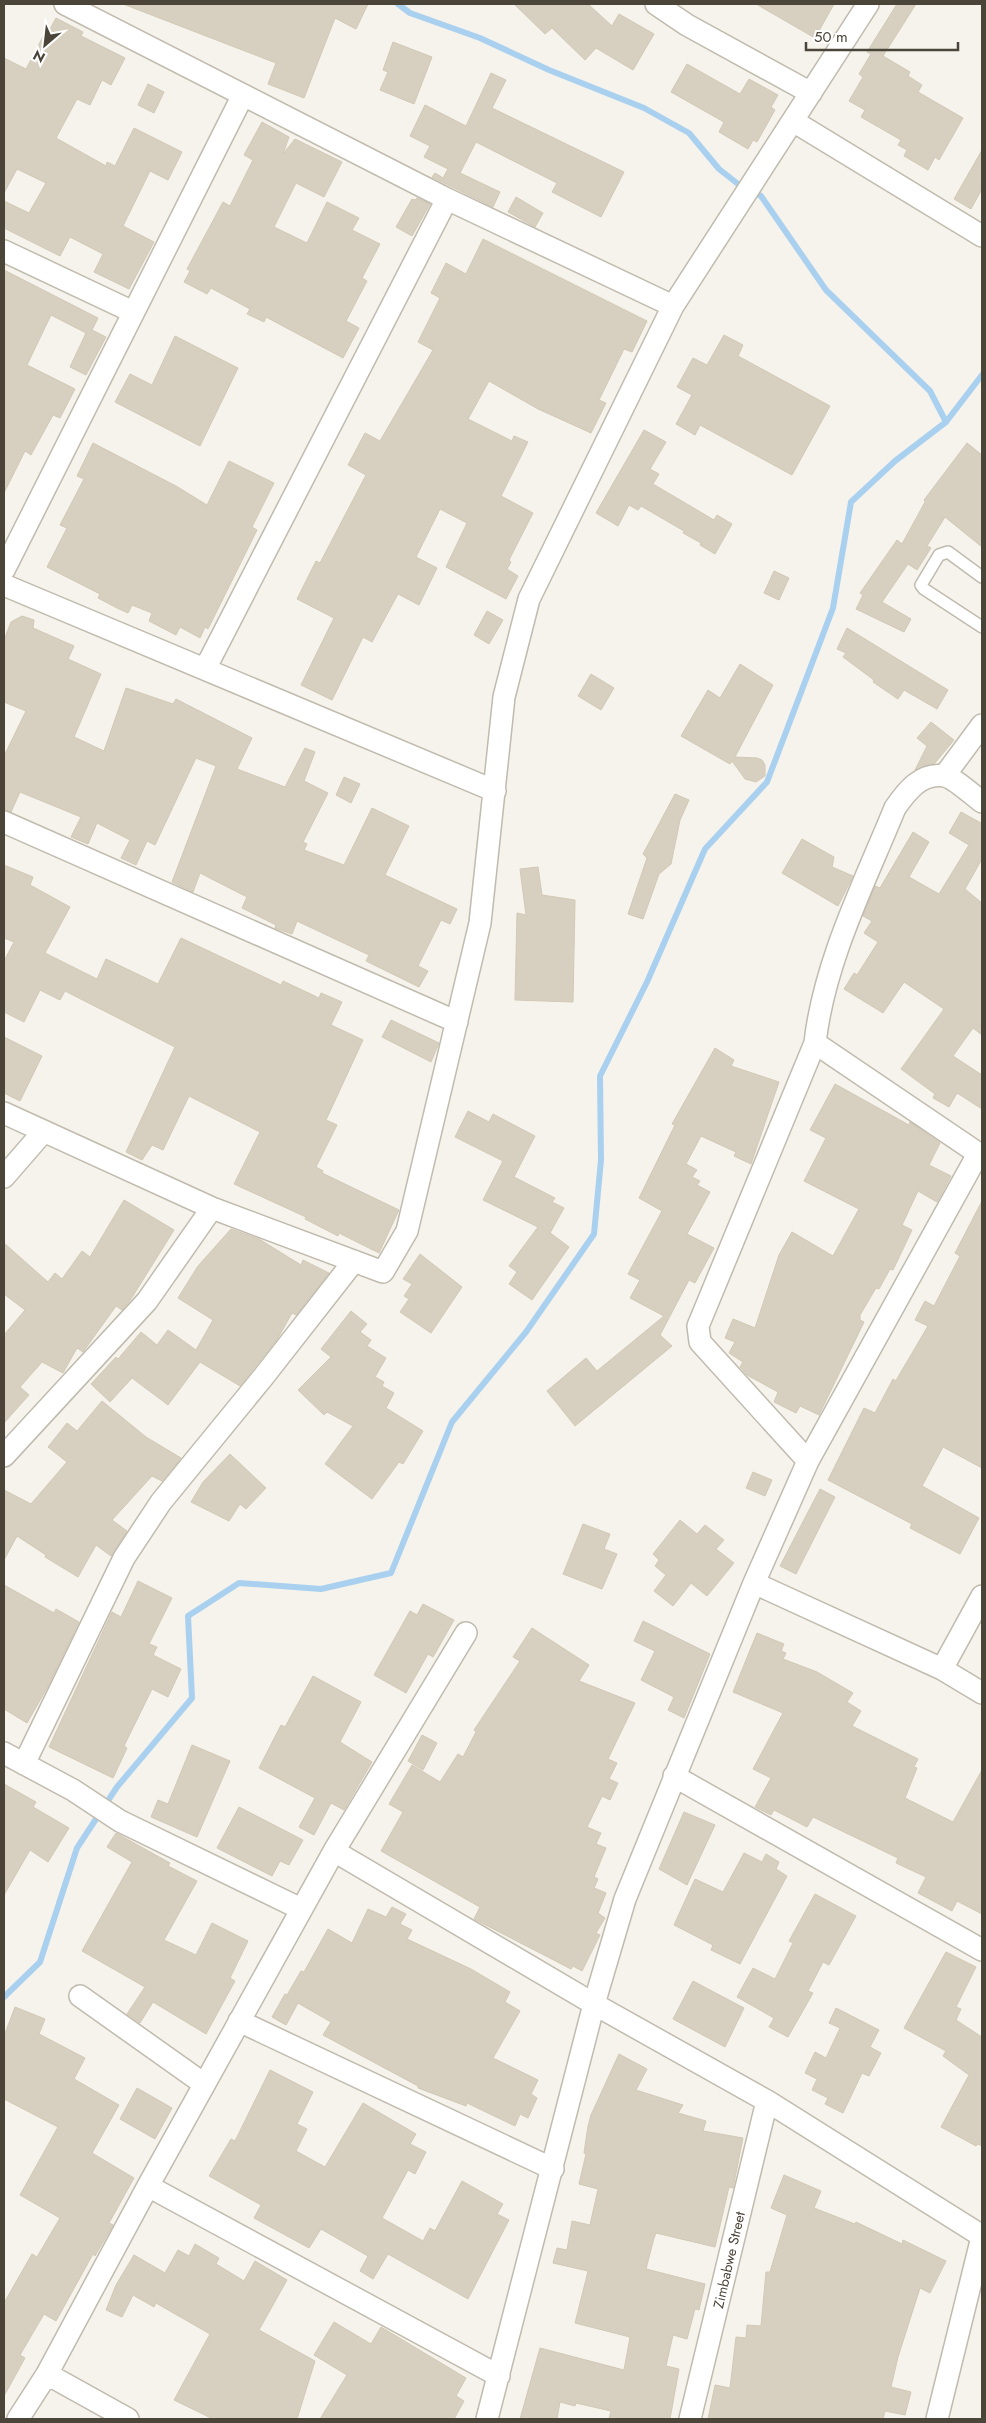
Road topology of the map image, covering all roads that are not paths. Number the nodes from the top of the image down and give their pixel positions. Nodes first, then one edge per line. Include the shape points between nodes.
1 (65, 4) edge
2 (656, 4) edge
3 (868, 4) edge
4 (811, 93) junction
5 (243, 95) junction
6 (793, 121) junction
7 (447, 199) junction
8 (982, 236) edge
9 (4, 251) edge
10 (673, 306) junction
11 (133, 312) junction
12 (4, 570) edge
13 (982, 577) edge
14 (4, 585) edge
15 (982, 627) edge
16 (206, 670) junction
17 (982, 725) edge
18 (945, 776) junction
19 (495, 791) junction
20 (982, 802) edge
21 (4, 822) edge
22 (457, 1022) junction
23 (815, 1043) junction
24 (4, 1113) edge
25 (44, 1131) junction
26 (980, 1155) edge
27 (4, 1177) edge
28 (212, 1208) junction
29 (354, 1261) junction
30 (4, 1456) edge
31 (808, 1460) junction
32 (754, 1582) junction
33 (982, 1596) edge
34 (466, 1633) dead end
35 (942, 1669) junction
36 (982, 1693) edge
37 (4, 1753) edge
38 (24, 1764) junction
39 (674, 1776) junction
40 (334, 1851) junction
41 (301, 1909) junction
42 (982, 1950) edge
43 (80, 1996) dead end
44 (594, 2004) junction
45 (239, 2021) junction
46 (204, 2084) junction
47 (767, 2101) junction
48 (553, 2169) junction
49 (148, 2186) junction
50 (982, 2236) edge
51 (47, 2374) junction
52 (499, 2376) junction
53 (18, 2419) edge
54 (128, 2419) edge
55 (487, 2419) edge
56 (690, 2419) edge
57 (937, 2419) edge

1 - 5 street
2 - 4 street via 687,25
3 - 4 street
4 - 6 street
5 - 7 street
5 - 11 street
6 - 8 street
6 - 10 street
7 - 10 street
7 - 16 street
9 - 11 street
10 - 19 street via 529,599 504,697
11 - 12 street
13 - 15 lane via 944,552 922,585
14 - 16 street
16 - 19 street
17 - 18 street
18 - 20 street
18 - 23 street via 927,776 908,789 894,808 828,974
19 - 22 street via 480,923
21 - 22 street
22 - 29 street via 407,1232 383,1272
23 - 26 street
23 - 31 street via 698,1326 700,1342
24 - 25 street
25 - 27 street
25 - 28 street
26 - 31 street
28 - 29 street
28 - 30 street via 147,1301
29 - 38 street via 161,1502 124,1558
31 - 32 street
32 - 35 street
32 - 39 street
33 - 35 street
34 - 40 street
35 - 36 street
37 - 38 street
38 - 41 street via 120,1821
39 - 42 street
39 - 44 street via 625,1899
40 - 41 street
40 - 44 street
41 - 45 street
43 - 46 street
44 - 47 street
44 - 48 street
45 - 46 street
45 - 48 street
46 - 49 street
47 - 50 street
47 - 56 street, Zimbabwe Street
48 - 52 street
49 - 51 street
49 - 52 street
50 - 57 street
51 - 53 street
51 - 54 street
52 - 55 street

